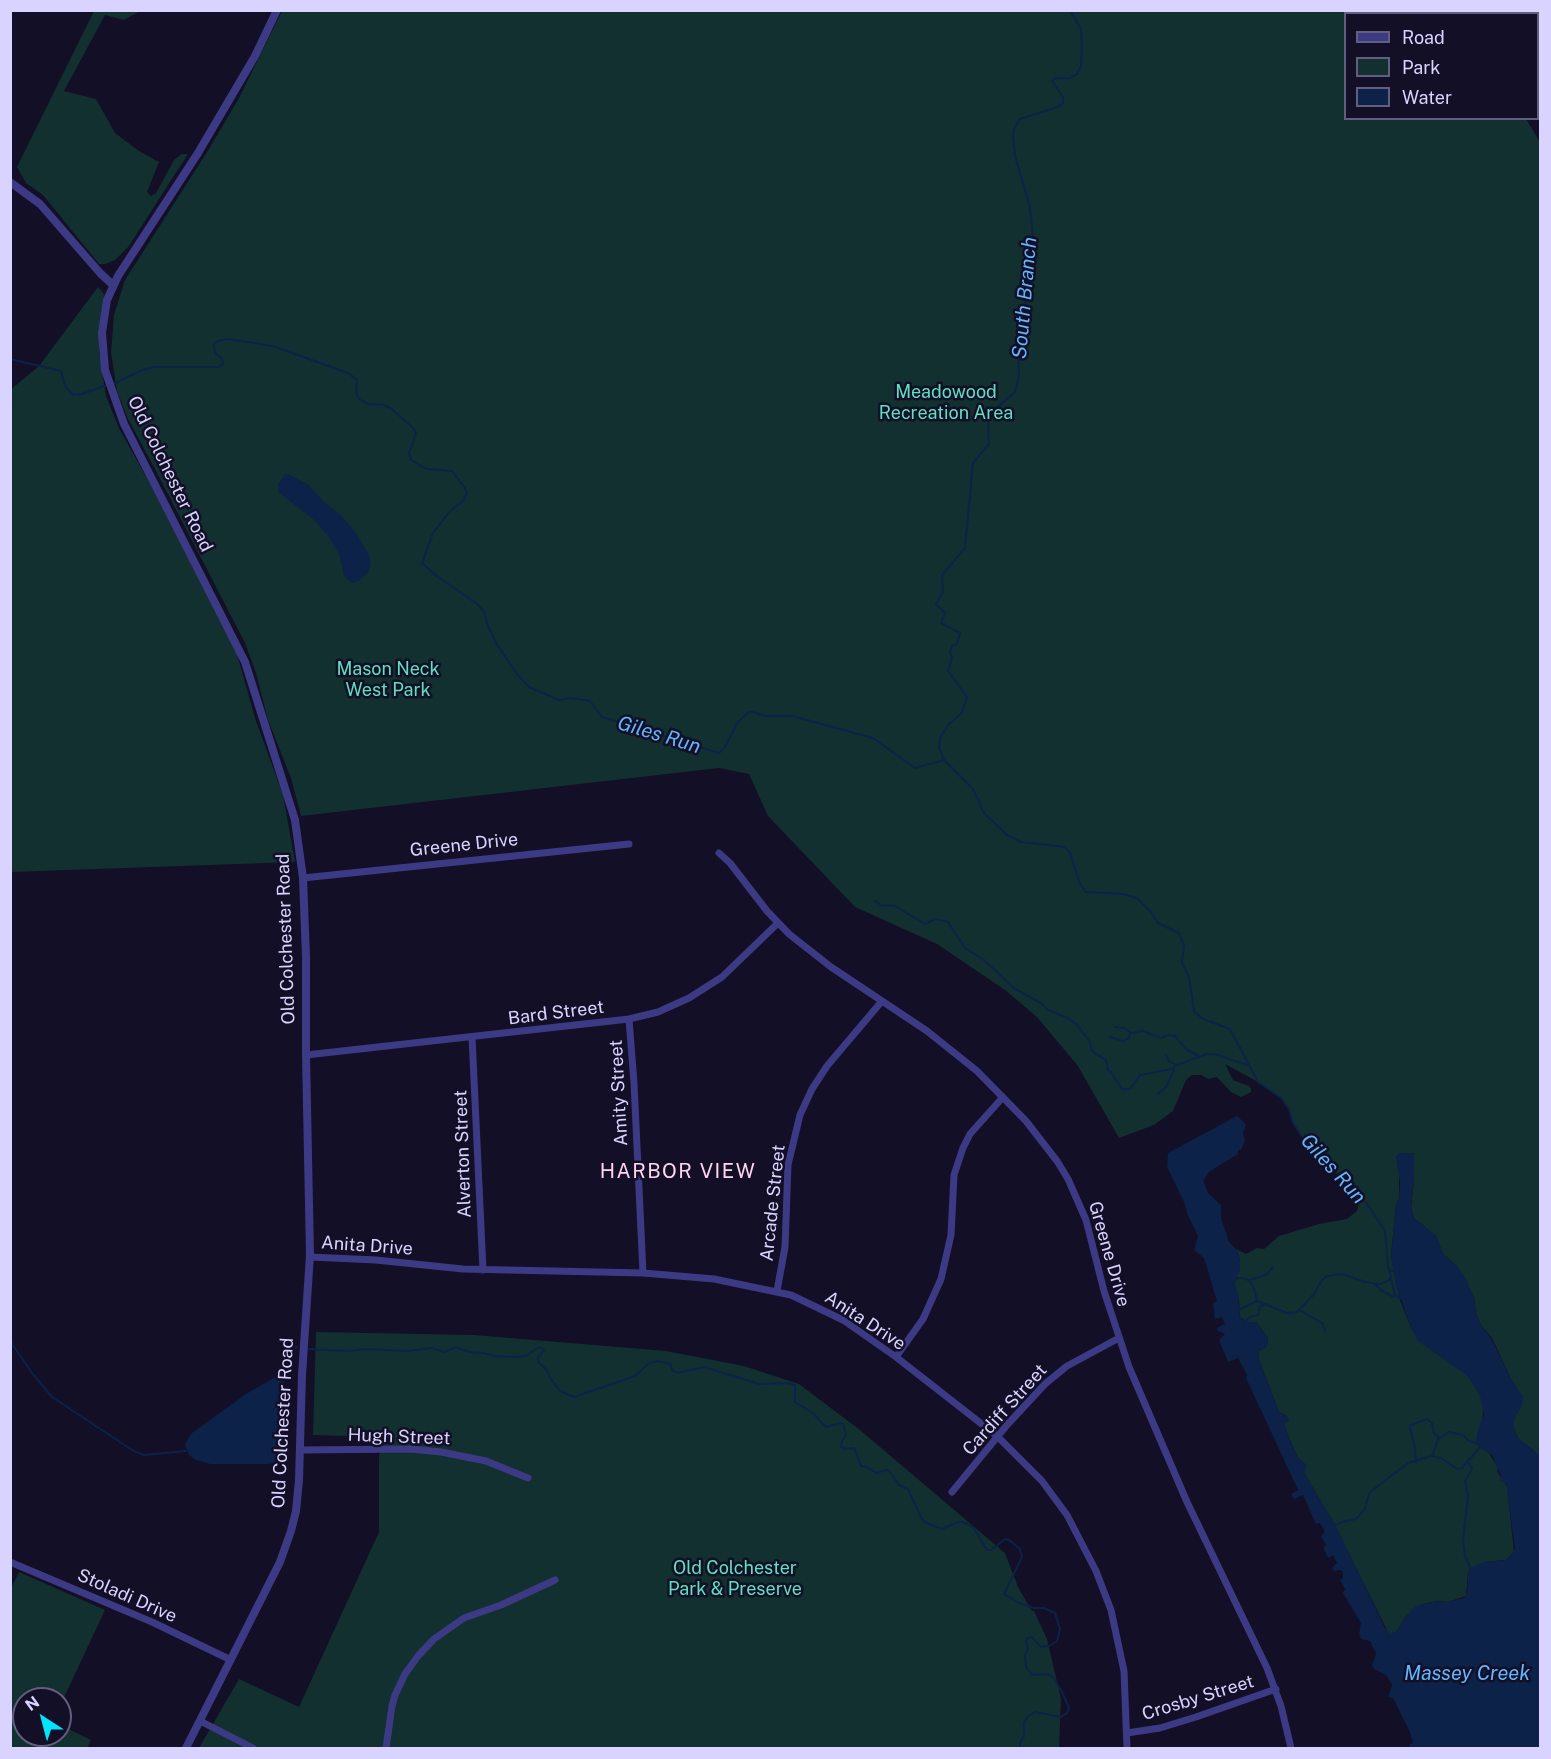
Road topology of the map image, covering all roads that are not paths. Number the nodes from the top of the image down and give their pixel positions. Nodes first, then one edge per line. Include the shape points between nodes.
1 (277, 10) edge
2 (10, 182) edge
3 (113, 285) junction
4 (629, 844) dead end
5 (719, 852) dead end
6 (303, 878) junction
7 (778, 923) junction
8 (882, 1001) junction
9 (629, 1019) junction
10 (472, 1037) junction
11 (306, 1055) junction
12 (1003, 1097) junction
13 (310, 1257) junction
14 (483, 1270) junction
15 (643, 1273) junction
16 (777, 1291) junction
17 (1119, 1338) junction
18 (896, 1357) junction
19 (997, 1436) junction
20 (300, 1450) junction
21 (528, 1478) dead end
22 (952, 1492) dead end
23 (10, 1562) edge
24 (555, 1580) dead end
25 (231, 1660) junction
26 (1276, 1689) junction
27 (200, 1721) junction
28 (1127, 1733) junction
29 (186, 1749) edge
30 (253, 1749) edge
31 (386, 1749) edge
32 (1127, 1749) edge
33 (1291, 1749) edge

1 - 3 street, Old Colchester Road via 255,56 200,149
2 - 3 street via 46,210
3 - 6 street, Old Colchester Road via 102,333 103,358 112,394 245,663 295,820
4 - 6 street, Greene Drive
5 - 7 street, Greene Drive
6 - 11 street, Old Colchester Road
7 - 8 street, Greene Drive via 822,961
7 - 9 street, Bard Street via 708,987 658,1012
8 - 12 street, Greene Drive via 946,1045
8 - 16 street, Arcade Street via 827,1066 801,1115 788,1165 785,1247
9 - 10 street, Bard Street
9 - 15 street, Amity Street
10 - 11 street, Bard Street
10 - 14 street, Alverton Street
11 - 13 street, Old Colchester Road
12 - 17 street, Greene Drive via 1040,1138 1068,1179 1086,1220
12 - 18 street via 970,1134 963,1148 954,1175 951,1235 941,1279 923,1319
13 - 14 street, Anita Drive
13 - 20 street, Old Colchester Road
14 - 15 street, Anita Drive
15 - 16 street, Anita Drive
16 - 18 street, Anita Drive via 843,1320
17 - 19 street, Cardiff Street via 1055,1375
17 - 26 street, Greene Drive via 1187,1503
18 - 19 street, Anita Drive
19 - 22 street, Cardiff Street
19 - 28 street, Anita Drive via 1027,1464 1055,1499 1096,1571 1121,1650
20 - 21 street, Hugh Street via 441,1452 486,1461
20 - 25 street, Old Colchester Road via 296,1511 286,1548
23 - 25 street, Stoladi Drive
24 - 31 street via 464,1618 434,1639 412,1665 395,1695
25 - 27 street, Old Colchester Road
26 - 28 street, Crosby Street via 1178,1723
26 - 33 street, Greene Drive
27 - 29 street, Old Colchester Road
27 - 30 street
28 - 32 street, Anita Drive

